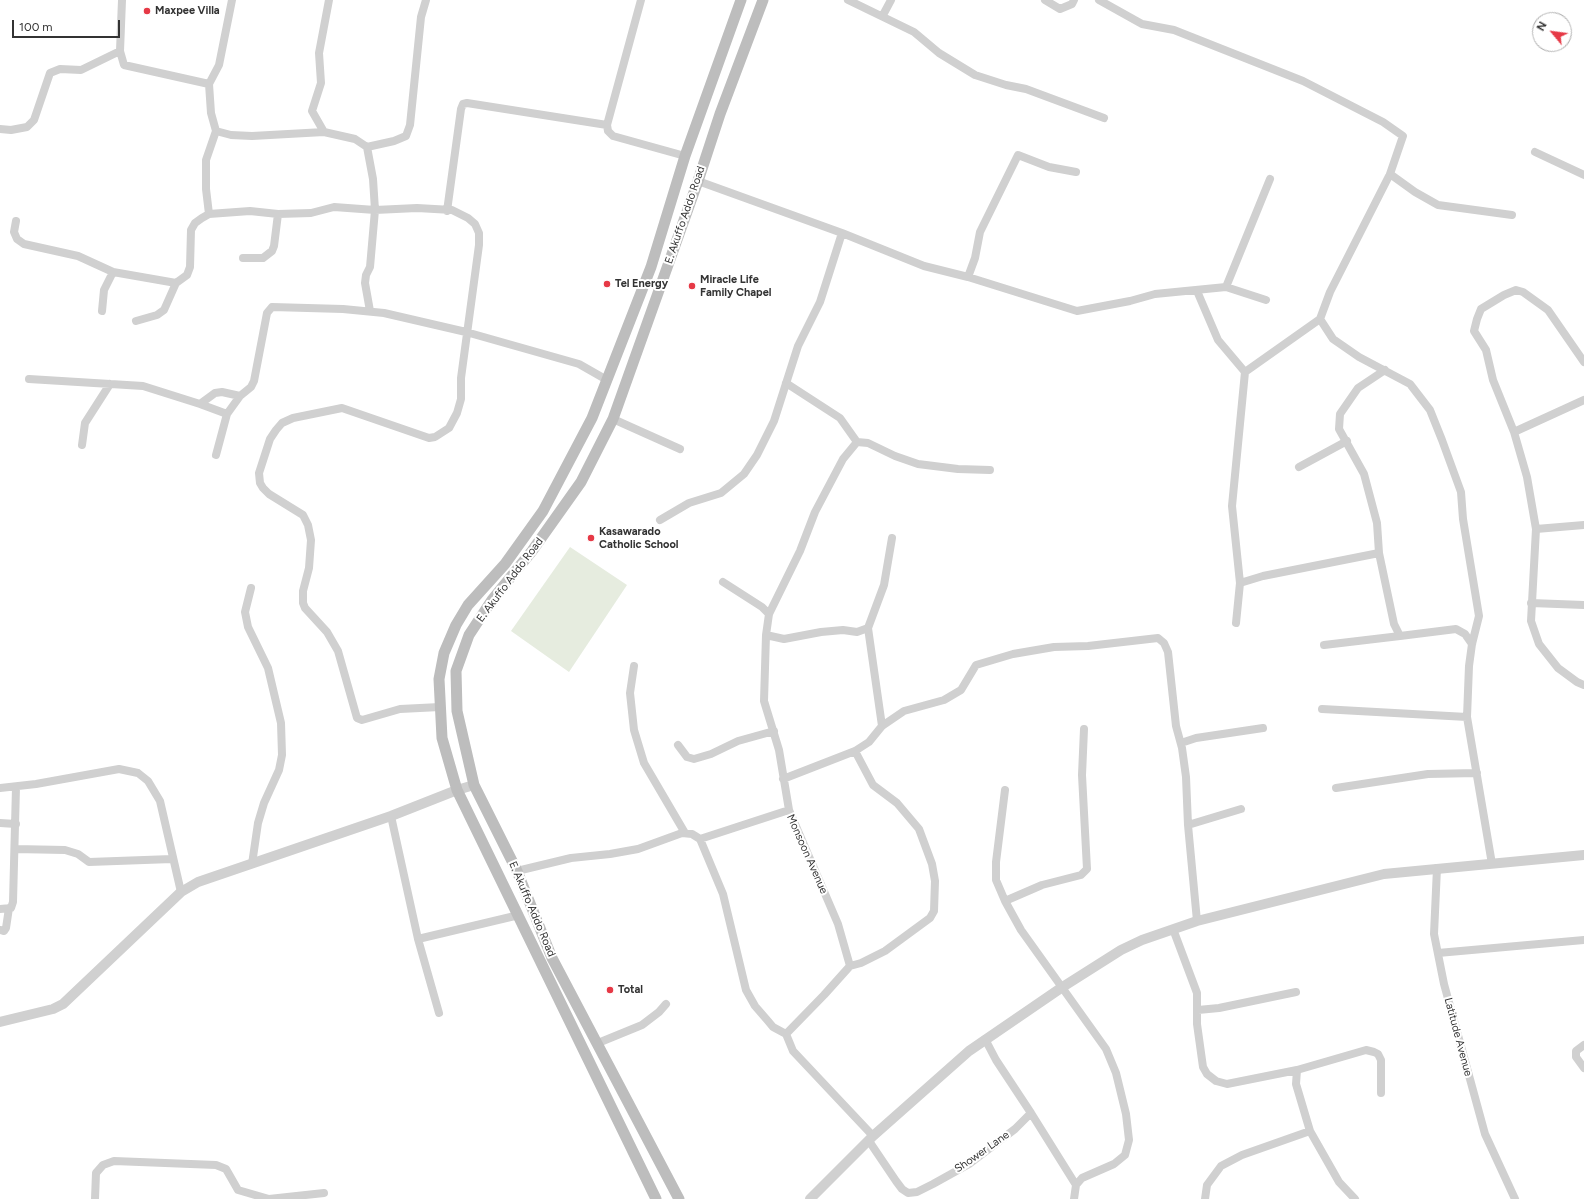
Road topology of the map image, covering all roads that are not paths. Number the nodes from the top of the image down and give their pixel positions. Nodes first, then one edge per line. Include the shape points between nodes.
1 (122, 0) edge
2 (232, 0) edge
3 (329, 0) edge
4 (426, 0) edge
5 (641, 0) edge
6 (740, 0) edge
7 (763, 0) edge
8 (848, 0) edge
9 (891, 0) edge
10 (1045, 0) edge
11 (1074, 0) edge
12 (1099, 0) edge
13 (883, 15) junction
14 (120, 51) junction
15 (209, 84) junction
16 (1104, 118) dead end
17 (607, 126) junction
18 (0, 129) edge
19 (216, 131) junction
20 (324, 132) junction
21 (367, 147) junction
22 (1536, 152) dead end
23 (685, 156) junction
24 (1076, 172) dead end
25 (1390, 174) junction
26 (1584, 175) edge
27 (1270, 179) dead end
28 (698, 181) junction
29 (375, 210) junction
30 (447, 211) junction
31 (209, 214) junction
32 (278, 214) junction
33 (1512, 215) dead end
34 (16, 221) dead end
35 (842, 233) junction
36 (243, 258) dead end
37 (113, 272) junction
38 (968, 277) junction
39 (176, 283) junction
40 (1226, 287) junction
41 (1197, 291) junction
42 (1266, 300) dead end
43 (102, 311) dead end
44 (370, 311) junction
45 (1320, 319) junction
46 (136, 321) dead end
47 (466, 332) junction
48 (1584, 362) edge
49 (1385, 370) junction
50 (1245, 372) junction
51 (29, 379) dead end
52 (607, 380) junction
53 (786, 383) junction
54 (110, 384) junction
55 (240, 396) junction
56 (1584, 400) edge
57 (200, 404) junction
58 (227, 414) junction
59 (613, 419) junction
60 (1514, 432) junction
61 (1348, 441) junction
62 (857, 442) junction
63 (82, 445) dead end
64 (680, 449) dead end
65 (216, 455) dead end
66 (1299, 467) dead end
67 (990, 470) dead end
68 (660, 520) dead end
69 (1584, 525) edge
70 (1536, 529) junction
71 (892, 538) dead end
72 (1379, 552) junction
73 (723, 582) dead end
74 (1240, 583) junction
75 (251, 588) dead end
76 (1531, 602) junction
77 (1584, 605) edge
78 (769, 614) junction
79 (1236, 624) dead end
80 (868, 628) junction
81 (766, 635) junction
82 (1400, 636) junction
83 (1472, 644) junction
84 (1324, 645) dead end
85 (634, 666) dead end
86 (1584, 685) edge
87 (440, 707) junction
88 (1322, 709) dead end
89 (1467, 717) junction
90 (882, 726) junction
91 (1262, 728) dead end
92 (1084, 729) dead end
93 (774, 731) junction
94 (1181, 743) junction
95 (678, 745) dead end
96 (855, 751) junction
97 (1477, 773) junction
98 (783, 779) junction
99 (474, 785) junction
100 (16, 787) junction
101 (0, 788) edge
102 (1336, 788) dead end
103 (457, 790) junction
104 (1005, 790) dead end
105 (1241, 808) dead end
106 (788, 810) junction
107 (391, 816) junction
108 (0, 823) edge
109 (16, 824) junction
110 (1188, 825) junction
111 (685, 833) junction
112 (700, 839) junction
113 (15, 849) junction
114 (1584, 855) edge
115 (172, 859) junction
116 (252, 864) junction
117 (1492, 864) junction
118 (1437, 868) junction
119 (517, 871) junction
120 (181, 892) junction
121 (1004, 901) junction
122 (9, 908) junction
123 (0, 909) edge
124 (519, 915) junction
125 (1197, 921) junction
126 (1173, 929) junction
127 (0, 930) edge
128 (418, 939) junction
129 (1584, 940) edge
130 (1438, 953) junction
131 (850, 966) junction
132 (1062, 988) junction
133 (1296, 992) dead end
134 (666, 1004) dead end
135 (1198, 1010) junction
136 (439, 1013) dead end
137 (0, 1022) edge
138 (786, 1034) junction
139 (985, 1039) junction
140 (598, 1043) junction
141 (1584, 1045) edge
142 (1584, 1068) edge
143 (1297, 1070) junction
144 (1381, 1093) dead end
145 (1031, 1113) junction
146 (1310, 1131) junction
147 (871, 1138) junction
148 (1076, 1185) junction
149 (324, 1193) dead end
150 (95, 1199) edge
151 (269, 1199) edge
152 (656, 1199) edge
153 (678, 1199) edge
154 (810, 1199) edge
155 (1074, 1199) edge
156 (1205, 1199) edge
157 (1355, 1199) edge
158 (1515, 1199) edge

1 - 14 street
2 - 15 street via 219,65
3 - 20 street via 319,53 322,83 312,111
4 - 21 street via 421,17 410,125 406,136
5 - 17 street
6 - 23 main road, E. Akuffo Addo Road
7 - 28 main road, E. Akuffo Addo Road
8 - 13 street
9 - 13 street
10 - 11 street via 1060,9 1072,4
12 - 25 street via 1142,24 1174,30 1303,81 1395,129 1403,136
13 - 16 street via 914,32 939,53 975,74 1026,89
14 - 15 street via 124,65
14 - 18 street via 81,70 60,68 50,73 34,120 27,127
15 - 19 street via 211,113
17 - 23 street via 608,132 613,136
17 - 30 street via 463,104
19 - 20 street via 252,136
19 - 31 street via 206,160
20 - 21 street via 355,139
21 - 29 street via 374,179
22 - 26 street
23 - 52 main road, E. Akuffo Addo Road via 651,267
24 - 38 street via 1049,167 1018,155 980,232
25 - 33 street via 1438,205
25 - 45 street via 1330,292
27 - 40 street
28 - 35 street
28 - 59 main road, E. Akuffo Addo Road
29 - 30 street via 417,208
29 - 32 street via 334,207 311,213
29 - 44 street via 370,267 365,283
30 - 47 street via 468,218 475,224 479,233
31 - 32 street via 250,211
31 - 39 street via 195,223 191,230 190,267 187,275
32 - 36 street via 272,251 263,258
34 - 37 street via 14,232 17,239 24,244 78,256
35 - 38 street via 924,266
35 - 53 street via 820,302 798,346
37 - 39 street
37 - 43 street via 104,290
38 - 41 street via 1077,311 1130,302 1155,294
39 - 46 street via 164,310 157,315
40 - 41 street
40 - 42 street
41 - 50 street via 1218,340
44 - 47 street
44 - 55 street via 272,307 267,313 254,381
45 - 49 street via 1333,339 1359,357
45 - 50 street
47 - 52 street via 579,364
47 - 87 street via 461,399 449,428 442,434 429,438 342,408 293,418 282,423 270,438 259,474 263,488 303,515 308,524 311,540 310,568 303,591 303,603 327,632 338,651 358,718 362,720 400,708
48 - 60 street via 1548,310 1523,292 1516,290 1481,309 1474,331 1486,350 1493,380
49 - 61 street via 1358,388 1340,414 1340,429
49 - 83 street via 1410,384 1430,410 1461,492 1479,616
50 - 74 street via 1232,506
51 - 54 street
52 - 87 main road, E. Akuffo Addo Road via 590,424 544,511 505,564 468,605 456,625 444,653 439,678
53 - 62 street via 840,418
53 - 68 street via 774,421 758,455 744,474 721,493 689,503
54 - 57 street via 144,386
54 - 63 street via 85,423
55 - 57 street via 215,393
55 - 58 street
56 - 60 street
57 - 58 street
58 - 65 street
59 - 64 street
59 - 99 main road, E. Akuffo Addo Road via 581,482 492,600 469,635 456,671 457,711
60 - 70 street via 1527,477
61 - 66 street
61 - 72 street via 1364,474 1376,523
62 - 67 street via 868,443 918,464
62 - 78 street via 843,459 815,512 800,551
69 - 70 street
70 - 76 street
71 - 80 street via 884,585
72 - 74 street
72 - 82 street via 1394,624
73 - 78 street
74 - 79 street
75 - 116 street via 245,612 248,627 268,668 281,723 282,755 279,770 258,823
76 - 77 street
76 - 86 street via 1531,621 1539,644 1558,668
78 - 81 street
80 - 81 street via 857,632 821,632 784,639
80 - 90 street
81 - 93 street via 764,701
82 - 83 street via 1456,629 1465,634
82 - 84 street
83 - 89 street
85 - 111 street via 630,693 636,737 644,764
87 - 103 main road, E. Akuffo Addo Road via 442,738
88 - 89 street
89 - 97 street
90 - 94 street via 904,711 944,700 961,690 976,665 986,661 1054,647 1158,638 1168,652 1176,726
90 - 96 street via 869,742
91 - 94 street via 1196,738
92 - 121 street via 1082,775 1086,869 1081,875 1042,885
93 - 95 street via 738,741 694,759 687,757
93 - 98 street
94 - 110 street via 1186,777
96 - 98 street
96 - 131 street via 873,785 897,803 919,829 930,857 935,881 934,911 930,918 885,951
97 - 102 street via 1428,774
97 - 117 street
98 - 106 street
99 - 103 street
99 - 119 main road, E. Akuffo Addo Road
100 - 101 street
100 - 109 street
100 - 115 street via 119,768 138,773 148,781 160,801
103 - 107 street
103 - 124 main road, E. Akuffo Addo Road
104 - 121 street via 996,862 996,880
105 - 110 street
106 - 112 street, Monsoon Avenue
106 - 131 street, Monsoon Avenue via 838,924
107 - 116 street
107 - 128 street
108 - 109 street
109 - 113 street
110 - 125 street
111 - 112 street
111 - 119 street via 638,849 571,858
112 - 138 street via 724,894 746,990 755,1006 773,1027
113 - 115 street via 65,850 78,854 89,862
113 - 122 street via 14,898 12,907
114 - 117 street
115 - 120 street
116 - 120 street via 198,882
117 - 118 street
118 - 125 street via 1384,874
118 - 130 street, Latitude Avenue via 1434,934
119 - 140 main road, E. Akuffo Addo Road via 552,958
120 - 137 street via 63,1004 53,1009
121 - 132 street
122 - 123 street
122 - 127 street via 6,928
124 - 128 street
124 - 152 main road, E. Akuffo Addo Road
125 - 126 street
126 - 132 street via 1121,950
126 - 135 street via 1192,976
128 - 136 street
129 - 130 street
130 - 158 street, Latitude Avenue via 1485,1134
131 - 138 street
132 - 139 street
132 - 148 street via 1106,1049 1116,1073 1125,1107 1129,1140 1125,1155 1114,1164 1082,1178
133 - 135 street
134 - 140 street via 642,1025
135 - 143 street via 1197,1024 1203,1067 1216,1081 1227,1084
138 - 147 street via 793,1051
139 - 145 street
139 - 147 street
140 - 153 main road, E. Akuffo Addo Road
141 - 142 street via 1576,1051 1576,1057
143 - 144 street via 1366,1050 1374,1052 1381,1060
143 - 146 street via 1296,1084
145 - 147 street, Shower Lane via 1015,1129 969,1164 917,1192 902,1189
145 - 148 street
146 - 156 street via 1242,1155 1220,1166 1207,1185
146 - 157 street via 1339,1182
147 - 154 street
148 - 155 street
149 - 151 street
150 - 151 street via 96,1173 103,1165 114,1161 216,1165 226,1169 238,1190

